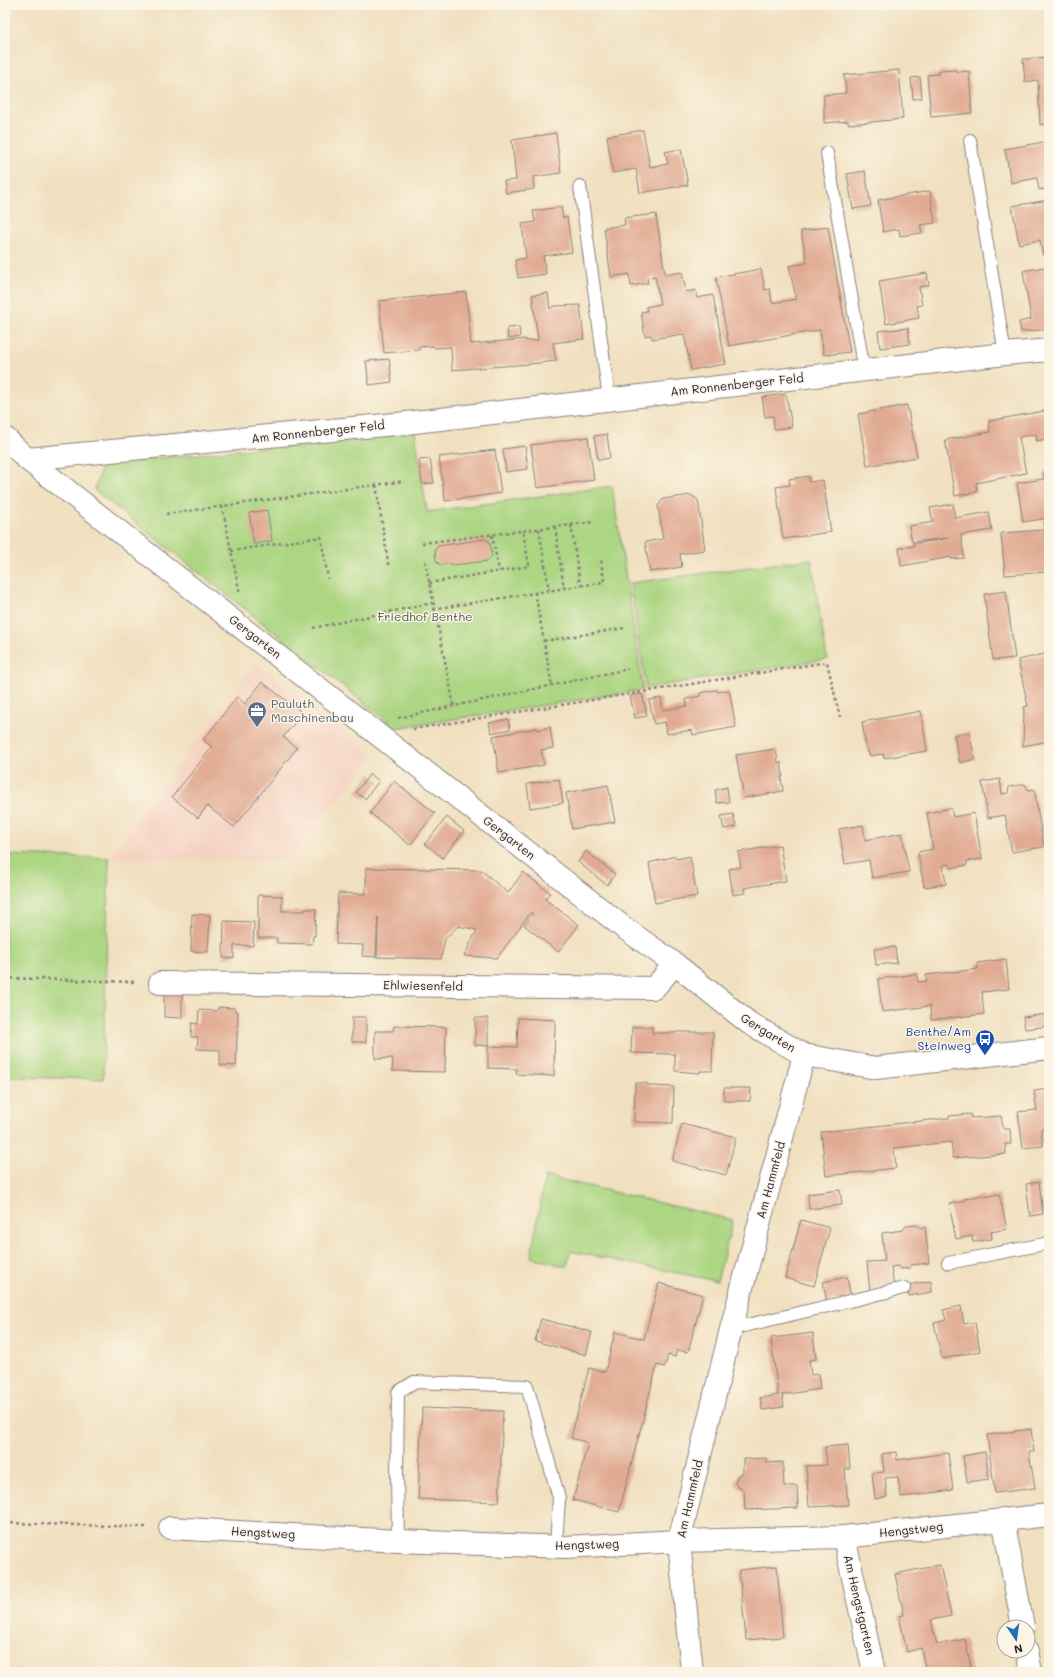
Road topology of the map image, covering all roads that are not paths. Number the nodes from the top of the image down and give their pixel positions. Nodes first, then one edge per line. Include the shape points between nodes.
1 (970, 140) dead end
2 (827, 153) dead end
3 (580, 186) dead end
4 (1049, 350) edge
5 (1005, 354) junction
6 (864, 371) junction
7 (609, 399) junction
8 (5, 438) edge
9 (27, 459) junction
10 (675, 964) junction
11 (160, 983) road end
12 (1049, 1048) edge
13 (804, 1055) junction
14 (1049, 1243) edge
15 (948, 1263) dead end
16 (904, 1288) dead end
17 (731, 1329) junction
18 (1049, 1514) edge
19 (1003, 1519) junction
20 (170, 1528) road end
21 (844, 1537) junction
22 (398, 1541) junction
23 (680, 1541) junction
24 (556, 1546) junction
25 (1022, 1619) edge
26 (1029, 1659) edge
27 (692, 1672) edge
28 (874, 1672) edge
29 (1031, 1672) edge

1 - 5 lane
2 - 6 lane
3 - 7 lane
4 - 5 street, Am Ronnenberger Feld
5 - 6 street, Am Ronnenberger Feld
6 - 7 street, Am Ronnenberger Feld
7 - 9 street, Am Ronnenberger Feld via 361,428
8 - 9 street, Gergarten
9 - 10 street, Gergarten via 623,927
10 - 11 street, Ehlwiesenfeld via 654,988
10 - 13 street, Gergarten via 749,1023
12 - 13 street, Gergarten via 876,1068
13 - 17 street, Am Hammfeld
14 - 15 lane
16 - 17 lane
17 - 23 street, Am Hammfeld
18 - 19 street, Hengstweg
19 - 21 street, Hengstweg
19 - 25 street
20 - 22 street, Hengstweg
21 - 23 street, Hengstweg
21 - 28 street, Am Hengstgarten
22 - 24 street, Hengstweg
22 - 24 lane via 398,1392 414,1382 498,1384 527,1386 559,1498
23 - 24 street, Hengstweg
23 - 27 street, Am Hammfeld
26 - 29 street

